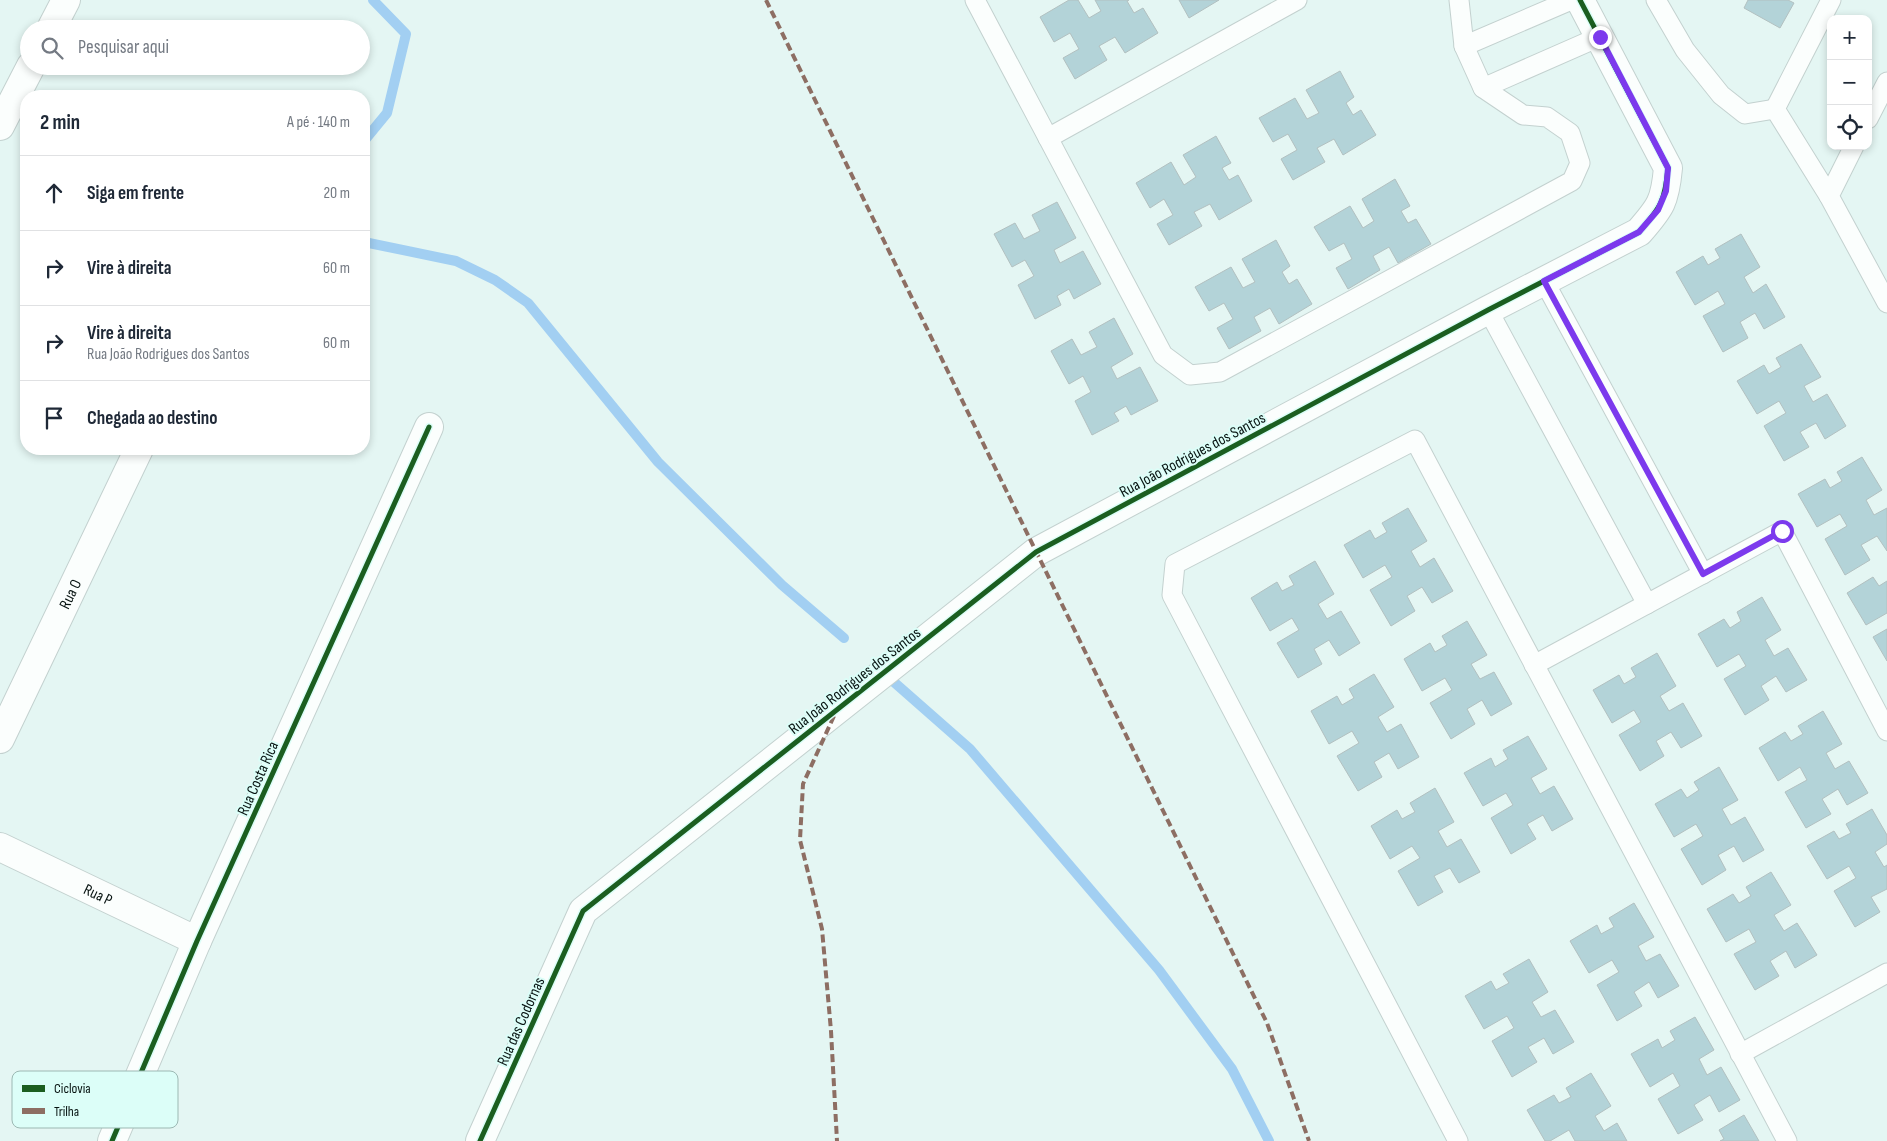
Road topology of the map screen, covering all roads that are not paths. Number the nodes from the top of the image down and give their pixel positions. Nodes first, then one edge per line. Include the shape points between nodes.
1 (66, 0) edge
2 (975, 0) edge
3 (1297, 0) edge
4 (1459, 0) edge
5 (1571, 0) edge
6 (1580, 0) edge
7 (1656, 0) edge
8 (1831, 0) edge
9 (56, 20) edge
10 (1600, 37) junction
11 (1464, 46) junction
12 (26, 75) edge
13 (1887, 82) edge
14 (1483, 88) junction
15 (1776, 109) junction
16 (1872, 111) edge
17 (0, 126) edge
18 (1048, 138) junction
19 (1852, 150) edge
20 (1829, 196) junction
21 (1544, 281) junction
22 (1884, 288) edge
23 (1488, 310) junction
24 (429, 427) dead end
25 (136, 455) edge
26 (1703, 574) junction
27 (1647, 604) junction
28 (1534, 665) junction
29 (1887, 732) edge
30 (0, 739) edge
31 (0, 847) edge
32 (582, 911) joint
33 (197, 941) junction
34 (1887, 974) edge
35 (1740, 1054) junction
36 (142, 1071) edge
37 (118, 1128) edge
38 (112, 1141) edge
39 (480, 1141) edge
40 (1458, 1141) edge
41 (1786, 1141) edge

1 - 9 street
2 - 18 lane
3 - 18 lane
4 - 11 lane
5 - 11 lane
6 - 10 street, Rua João Rodrigues dos Santos
7 - 15 lane via 1685,50 1721,95 1745,114
8 - 15 lane
10 - 14 lane
10 - 21 street, Rua João Rodrigues dos Santos via 1668,168 1666,191 1658,210 1639,232
11 - 14 lane
12 - 17 street
13 - 16 lane
14 - 18 lane via 1523,115 1547,117 1570,133 1580,162 1572,181 1220,372 1190,375 1163,355
15 - 20 lane
19 - 20 lane
20 - 22 lane
21 - 23 street, Rua João Rodrigues dos Santos
21 - 26 lane
23 - 27 lane
23 - 32 street, Rua João Rodrigues dos Santos via 1036,552
24 - 33 street, Rua Costa Rica
25 - 30 street, Rua O
26 - 27 lane
26 - 29 lane via 1782,531
27 - 28 lane
28 - 35 lane
28 - 40 lane via 1415,440 1176,564 1172,595
31 - 33 street, Rua P
32 - 39 street, Rua das Codornas
33 - 36 street, Rua Costa Rica
34 - 35 lane
35 - 41 lane
37 - 38 street, Rua Costa Rica

